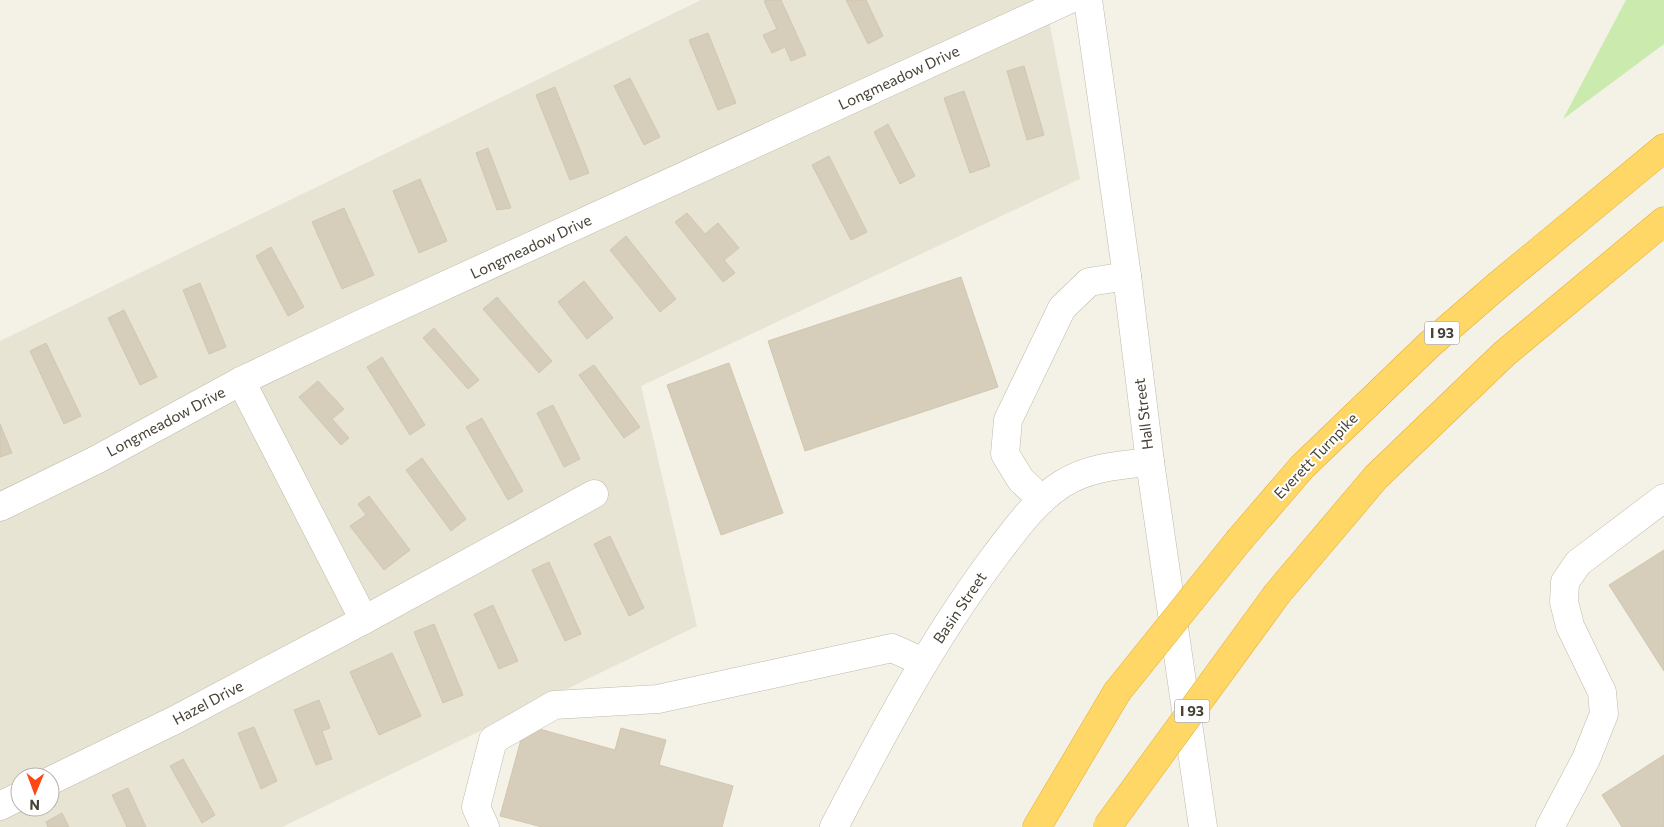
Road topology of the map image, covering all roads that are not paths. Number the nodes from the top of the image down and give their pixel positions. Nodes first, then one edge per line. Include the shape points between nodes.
1 (1068, 0) edge
2 (1088, 0) edge
3 (1664, 148) edge
4 (1664, 221) edge
5 (1127, 276) junction
6 (241, 381) junction
7 (1150, 462) junction
8 (594, 494) dead end
9 (1664, 498) edge
10 (1042, 500) junction
11 (0, 507) edge
12 (364, 620) junction
13 (923, 662) junction
14 (60, 777) edge
15 (485, 827) edge
16 (834, 827) edge
17 (1038, 827) edge
18 (1107, 827) edge
19 (1203, 827) edge
20 (1550, 827) edge

1 - 6 street, Longmeadow Drive
2 - 5 street, Hall Street
3 - 17 highway, Everett Turnpike / I 93, bridge via 1430,344 1302,467 1116,692
4 - 18 highway, I 93, bridge via 1504,354 1376,476 1277,594
5 - 7 street, Hall Street
5 - 10 street via 1089,282 1062,308 1008,420 1005,454 1021,480
6 - 11 street, Longmeadow Drive via 96,460
6 - 12 street
7 - 10 street, Basin Street via 1108,466 1083,474 1062,484
7 - 19 street, Hall Street
8 - 12 street, Hazel Drive
9 - 20 street via 1578,563 1565,582 1564,602 1570,626 1602,692 1604,714 1586,759
10 - 13 street, Basin Street via 980,576
12 - 14 street, Hazel Drive
13 - 15 street via 892,648 658,699 554,705 492,740 476,807
13 - 16 street, Basin Street

